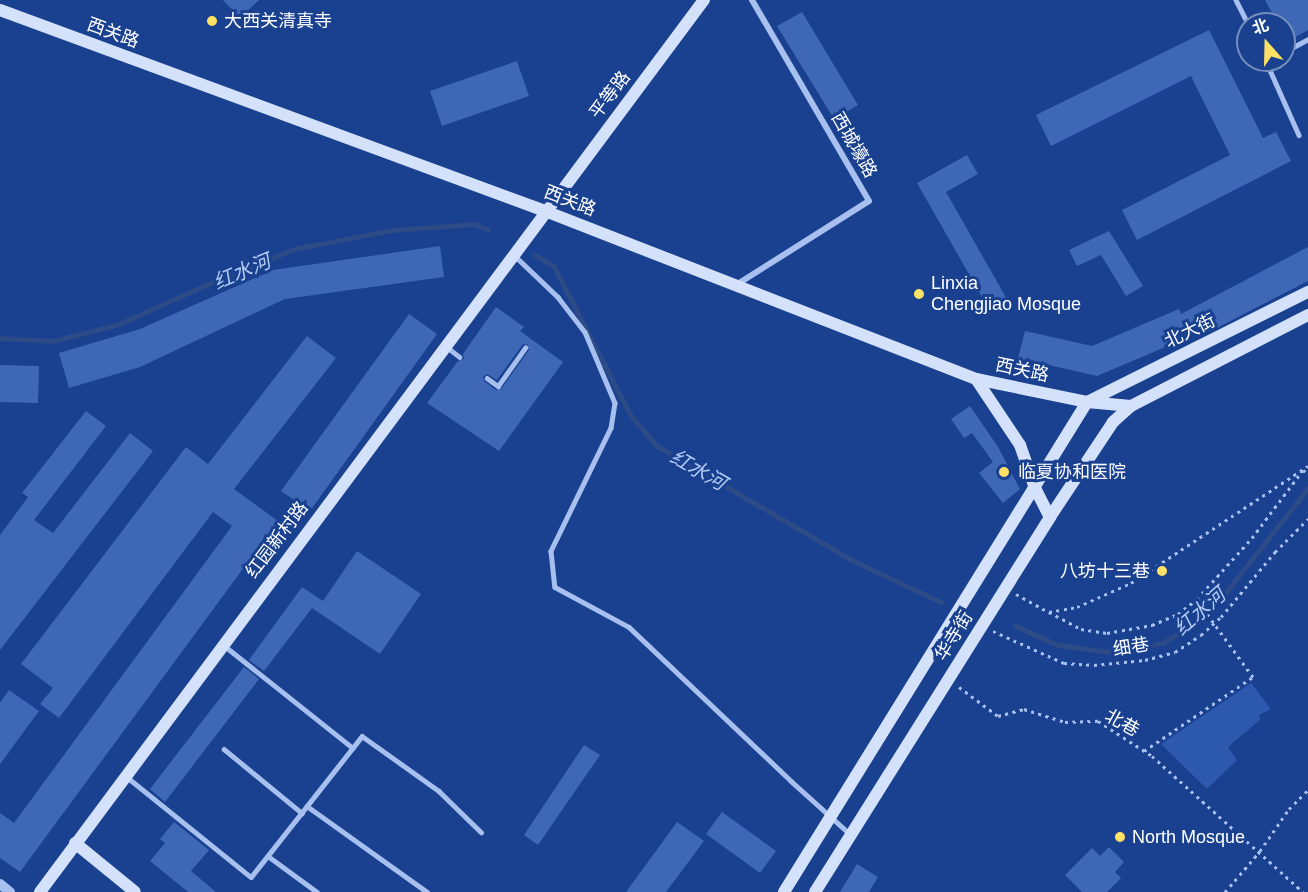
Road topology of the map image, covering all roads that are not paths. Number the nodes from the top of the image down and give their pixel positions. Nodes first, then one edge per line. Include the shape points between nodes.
1 (704, 0) edge
2 (752, 0) edge
3 (0, 9) edge
4 (1272, 72) edge
5 (1299, 135) dead end
6 (545, 211) junction
7 (513, 254) junction
8 (736, 285) junction
9 (1308, 292) edge
10 (1308, 315) edge
11 (445, 346) junction
12 (525, 348) dead end
13 (460, 357) dead end
14 (487, 378) dead end
15 (976, 379) junction
16 (1087, 402) junction
17 (1131, 406) junction
18 (1035, 488) junction
19 (1050, 517) junction
20 (222, 644) junction
21 (353, 748) junction
22 (224, 749) dead end
23 (125, 775) junction
24 (307, 806) junction
25 (302, 813) junction
26 (481, 832) dead end
27 (850, 834) junction
28 (75, 843) junction
29 (268, 856) junction
30 (0, 884) edge
31 (10, 892) edge
32 (40, 892) edge
33 (135, 892) edge
34 (317, 892) edge
35 (427, 892) edge
36 (784, 892) edge
37 (815, 892) edge

1 - 6 main road, 平等路
2 - 8 street, 西城壕路 via 868,201
3 - 6 main road, 西关路
4 - 5 lane
6 - 7 main road, 红园新村路
6 - 8 main road, 西关路
7 - 11 main road, 红园新村路
7 - 27 lane via 558,297 585,332 615,403 611,428 550,551 555,587 629,627
8 - 15 main road, 西关路
9 - 16 main road, 北大街
10 - 17 main road
11 - 13 lane
11 - 20 main road, 红园新村路
12 - 14 lane via 498,386
15 - 16 main road, 西关路
15 - 18 main road via 1020,445
16 - 17 main road, 西关路
16 - 18 main road, 华寺街
17 - 19 main road, 华寺街 via 1113,422
18 - 19 main road
18 - 36 main road, 华寺街
19 - 27 main road, 华寺街
20 - 21 lane
20 - 23 main road, 红园新村路
21 - 24 lane
21 - 26 lane via 362,736 439,791
22 - 25 lane
23 - 28 main road, 红园新村路
23 - 29 lane via 251,877
24 - 25 lane
24 - 35 lane
25 - 29 lane
27 - 37 main road, 华寺街
28 - 32 main road, 红园新村路
28 - 33 main road
29 - 34 lane
30 - 31 street

